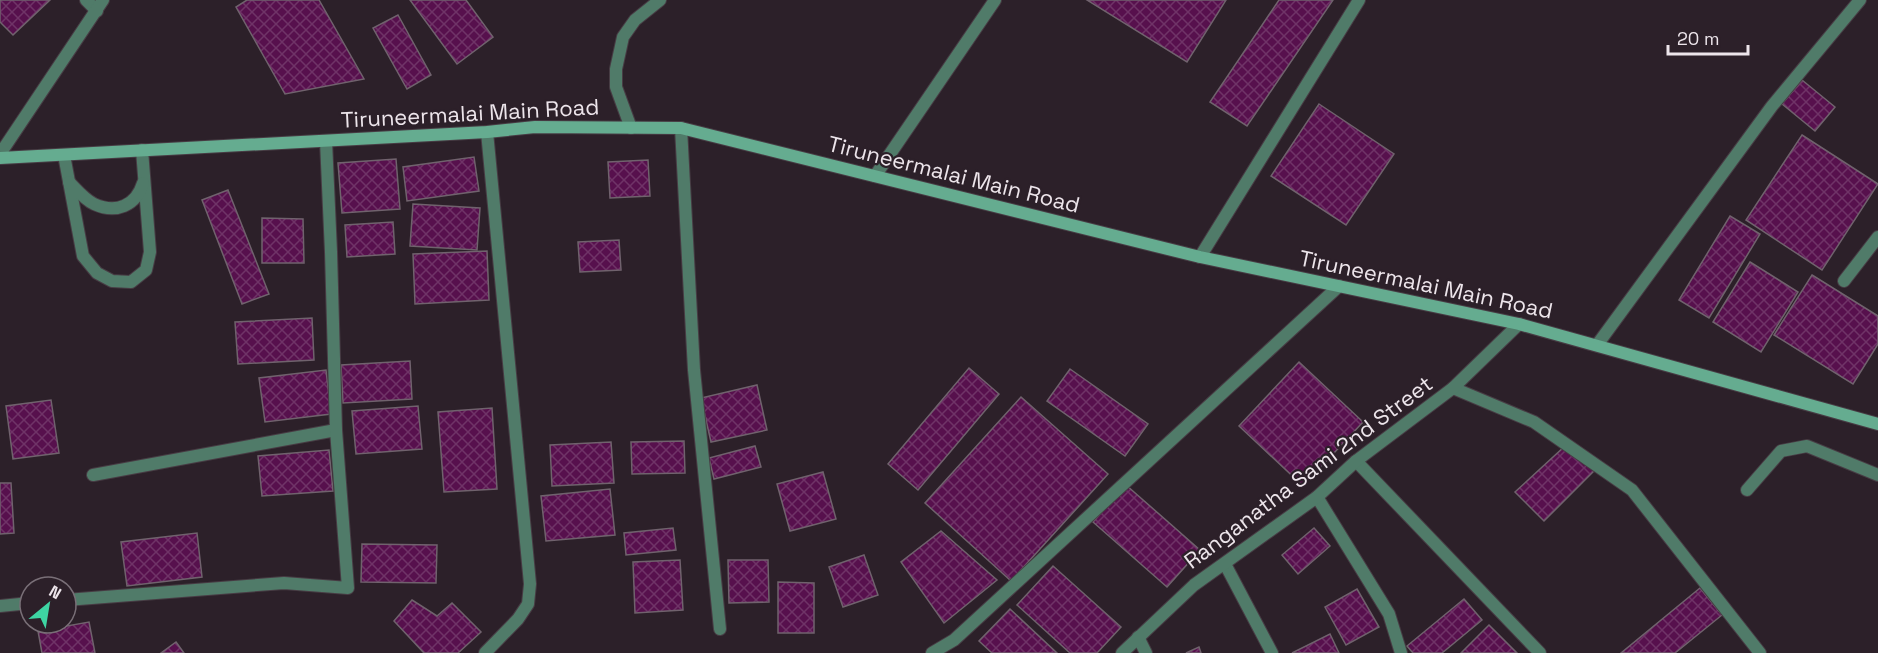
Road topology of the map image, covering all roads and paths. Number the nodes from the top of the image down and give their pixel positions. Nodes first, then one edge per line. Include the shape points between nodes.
1 (86, 0) edge
2 (660, 0) edge
3 (995, 0) edge
4 (1359, 0) edge
5 (1860, 0) edge
6 (100, 6) edge
7 (631, 128) junction
8 (681, 128) junction
9 (488, 132) junction
10 (326, 141) junction
11 (142, 150) junction
12 (64, 155) junction
13 (0, 156) edge
14 (875, 176) junction
15 (144, 179) junction
16 (69, 182) junction
17 (1878, 237) edge
18 (1200, 257) junction
19 (1844, 281) dead end
20 (1339, 286) junction
21 (1519, 324) junction
22 (1597, 345) junction
23 (1453, 388) junction
24 (1878, 424) edge
25 (336, 429) junction
26 (1356, 461) junction
27 (93, 475) dead end
28 (1878, 475) edge
29 (1747, 490) dead end
30 (1317, 497) junction
31 (1225, 564) junction
32 (78, 599) edge
33 (18, 604) edge
34 (0, 606) edge
35 (720, 629) dead end
36 (1138, 637) junction
37 (485, 653) edge
38 (932, 653) edge
39 (1122, 653) edge
40 (1146, 653) edge
41 (1272, 653) edge
42 (1401, 653) edge
43 (1540, 653) edge
44 (1760, 653) edge

1 - 6 street
2 - 7 street via 635,20 623,37 616,87
3 - 14 street
4 - 18 street
5 - 22 street via 1772,106
6 - 13 street
7 - 8 main road, Tiruneermalai Main Road
7 - 9 main road, Tiruneermalai Main Road via 535,127
8 - 14 main road, Tiruneermalai Main Road
8 - 35 street via 694,370
9 - 10 main road, Tiruneermalai Main Road
9 - 37 street via 530,584 528,604
10 - 11 main road, Tiruneermalai Main Road
10 - 25 street
11 - 12 main road, Tiruneermalai Main Road
11 - 15 street
12 - 13 main road, Tiruneermalai Main Road
12 - 16 street
14 - 18 main road, Tiruneermalai Main Road
15 - 16 street via 140,194 129,205 111,207 94,204
15 - 16 street via 150,252 146,270 131,282 112,281 97,273 83,256
17 - 19 street
18 - 20 main road, Tiruneermalai Main Road
20 - 21 main road, Tiruneermalai Main Road
20 - 38 street via 954,639
21 - 22 main road, Tiruneermalai Main Road
21 - 23 street, Ranganatha Sami 2nd Street
22 - 24 main road, Tiruneermalai Main Road
23 - 26 street, Ranganatha Sami 2nd Street
23 - 44 street via 1534,422 1632,490
25 - 27 street
25 - 32 street via 348,588 284,583
26 - 30 street, Ranganatha Sami 2nd Street
26 - 43 street
28 - 29 street via 1806,446 1796,447 1781,451
30 - 31 street, Ranganatha Sami 2nd Street
30 - 42 street via 1389,614
31 - 36 street, Ranganatha Sami 2nd Street via 1194,585
31 - 41 street
33 - 34 street
36 - 39 street, Ranganatha Sami 2nd Street
36 - 40 street

